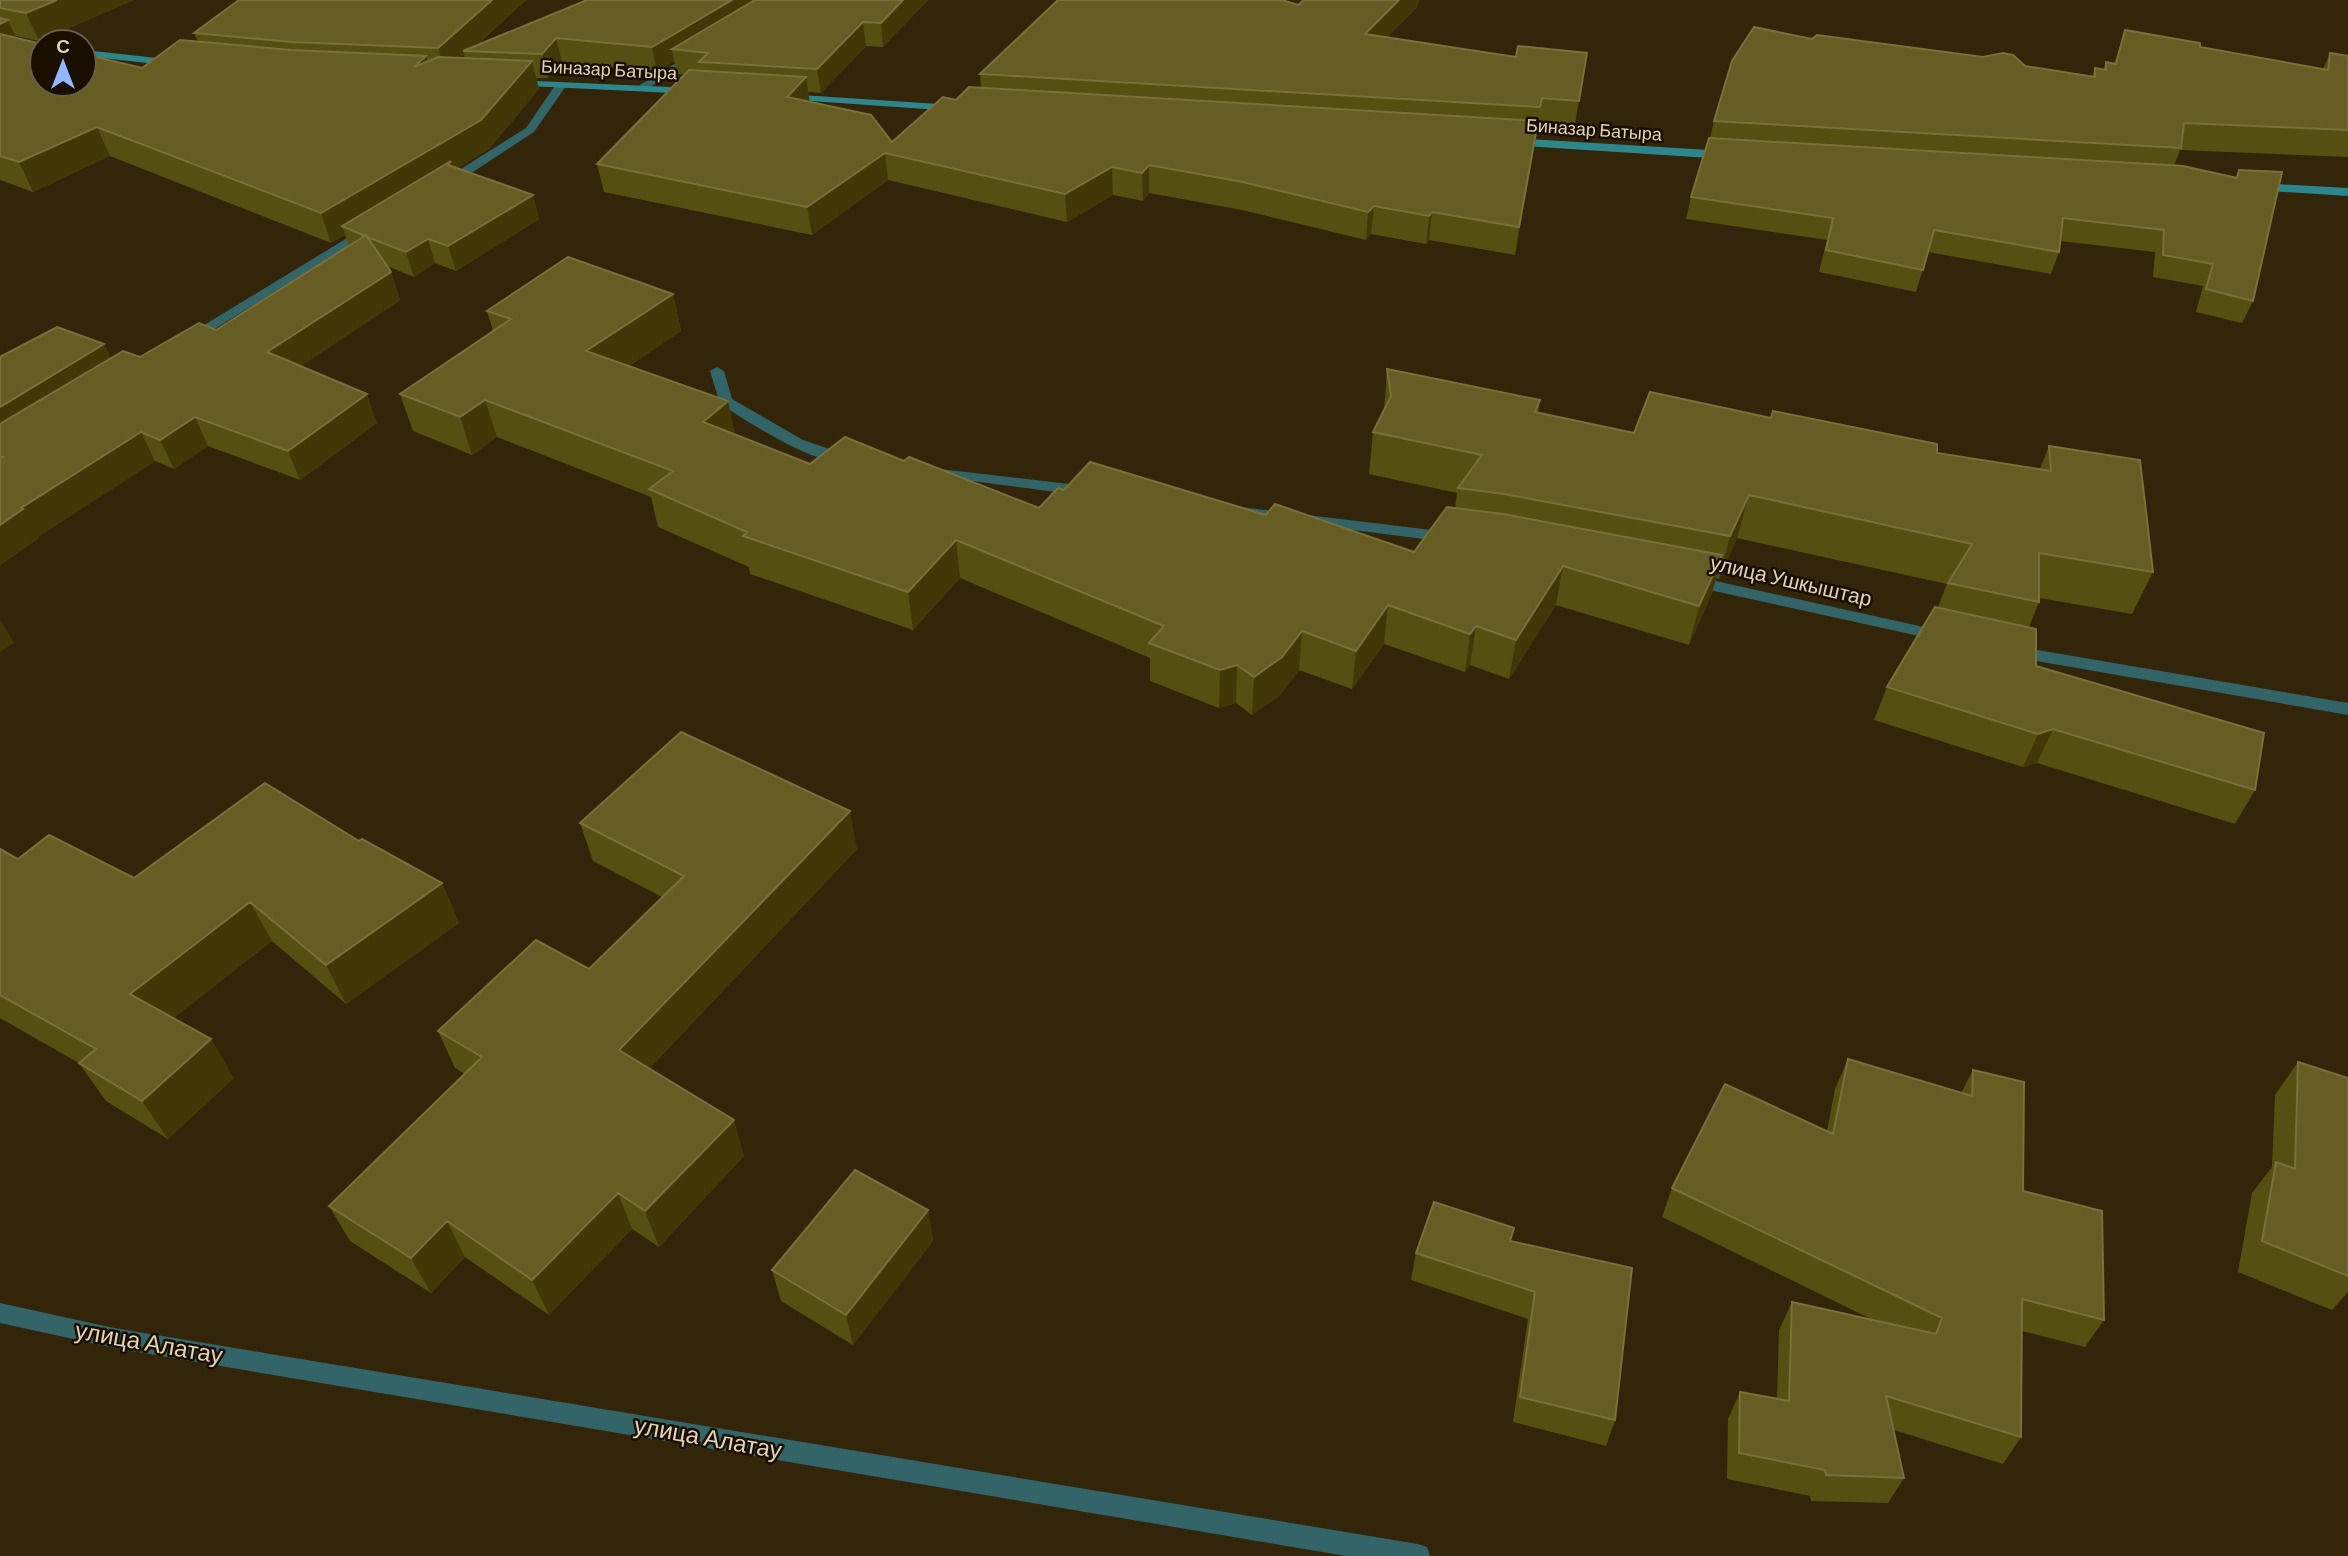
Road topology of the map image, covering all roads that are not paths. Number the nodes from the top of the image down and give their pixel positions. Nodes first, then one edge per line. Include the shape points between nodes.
1 (709, 47) edge
2 (98, 54) edge
3 (191, 64) edge
4 (507, 82) edge
5 (560, 86) junction
6 (641, 88) junction
7 (709, 92) edge
8 (776, 97) edge
9 (967, 108) edge
10 (1496, 141) edge
11 (1733, 156) edge
12 (2239, 186) edge
13 (436, 190) edge
14 (2348, 192) edge
15 (377, 224) edge
16 (178, 345) edge
17 (717, 371) dead end
18 (857, 461) edge
19 (911, 470) edge
20 (1108, 494) edge
21 (1228, 510) edge
22 (1459, 538) edge
23 (1672, 576) edge
24 (1962, 640) edge
25 (2001, 649) edge
26 (2348, 709) edge
27 (0, 1313) edge
28 (1418, 1556) edge

1 - 6 street
2 - 3 street
4 - 5 street, Биназар Батыра
5 - 6 street, Биназар Батыра
5 - 13 street via 530,130
6 - 7 street, Биназар Батыра
8 - 9 street
10 - 11 street, Биназар Батыра
12 - 14 street
15 - 16 street
17 - 18 street via 725,401 830,456
19 - 20 street
21 - 22 street
23 - 24 street, улица Ушкыштар
25 - 26 street
27 - 28 street, улица Алатау via 114,1338

